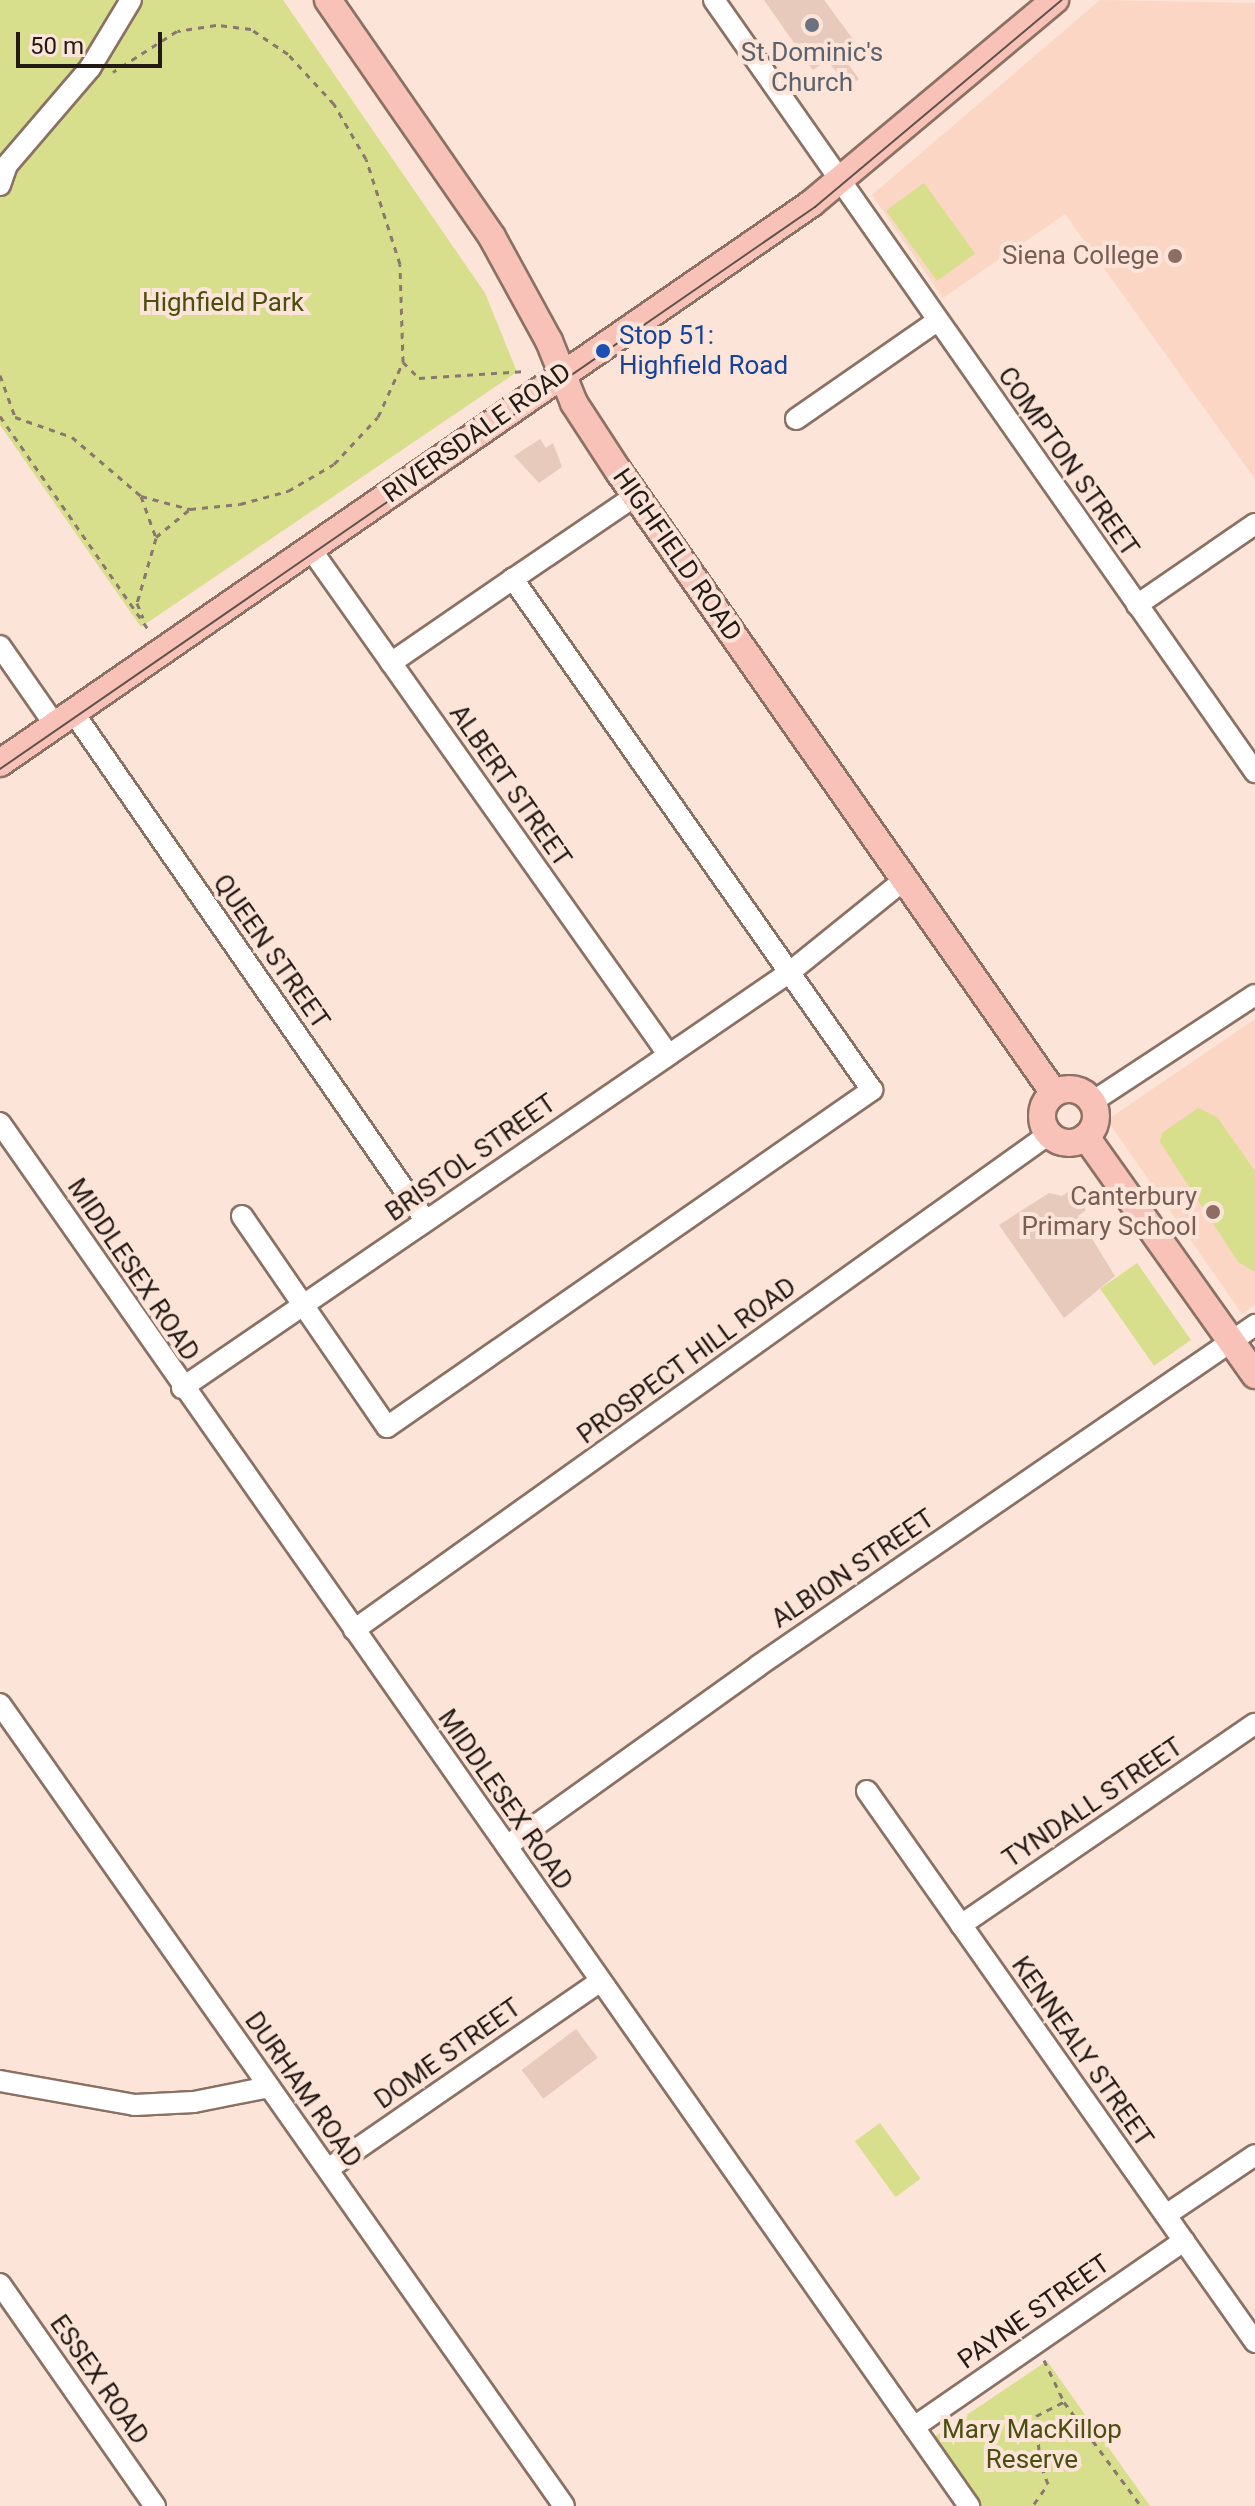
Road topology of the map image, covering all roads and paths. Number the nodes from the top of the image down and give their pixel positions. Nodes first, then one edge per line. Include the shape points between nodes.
1 (131, 0) edge
2 (328, 0) edge
3 (714, 0) edge
4 (1055, 0) edge
5 (111, 73) dead end
6 (841, 181) junction
7 (0, 185) edge
8 (937, 321) junction
9 (403, 362) junction
10 (526, 371) dead end
11 (563, 374) junction
12 (0, 375) edge
13 (0, 416) edge
14 (796, 419) dead end
15 (141, 496) junction
16 (635, 496) junction
17 (190, 509) junction
18 (1255, 524) edge
19 (156, 538) junction
20 (310, 548) junction
21 (513, 579) junction
22 (1137, 605) junction
23 (146, 625) junction
24 (149, 630) dead end
25 (0, 646) edge
26 (391, 663) junction
27 (64, 718) junction
28 (0, 763) edge
29 (1255, 772) edge
30 (904, 880) junction
31 (790, 972) junction
32 (1255, 995) edge
33 (668, 1054) junction
34 (1054, 1093) junction
35 (1092, 1102) junction
36 (0, 1123) edge
37 (1049, 1134) junction
38 (1086, 1137) junction
39 (242, 1216) dead end
40 (426, 1221) junction
41 (302, 1305) junction
42 (1255, 1325) edge
43 (1231, 1342) junction
44 (1255, 1375) edge
45 (182, 1388) junction
46 (354, 1630) junction
47 (0, 1704) edge
48 (1255, 1724) edge
49 (867, 1791) dead end
50 (507, 1846) junction
51 (961, 1925) junction
52 (599, 1982) junction
53 (0, 2081) edge
54 (269, 2087) junction
55 (1255, 2155) edge
56 (328, 2169) junction
57 (1166, 2215) junction
58 (1184, 2241) junction
59 (0, 2284) edge
60 (1036, 2341) junction
61 (1255, 2342) edge
62 (1064, 2402) junction
63 (914, 2427) junction
64 (1034, 2504) dead end
65 (155, 2506) edge
66 (564, 2506) edge
67 (969, 2506) edge
68 (1141, 2506) edge

1 - 7 street via 90,68 7,165
2 - 11 main road, HIGHFIELD ROAD via 492,237
3 - 6 street, COMPTON STREET
4 - 6 main road, RIVERSDALE ROAD
5 - 9 path via 177,31 216,25 251,29 288,54 334,104 366,159 400,264
6 - 8 street, COMPTON STREET
6 - 11 main road, RIVERSDALE ROAD
8 - 14 street
8 - 22 street, COMPTON STREET
9 - 10 path via 419,378
9 - 17 path via 378,417 334,464 288,491 240,504
11 - 16 main road, HIGHFIELD ROAD via 574,403
11 - 20 main road, RIVERSDALE ROAD
12 - 15 path via 15,417 72,437
13 - 23 path
15 - 17 path
15 - 19 path
16 - 21 street
16 - 30 main road, HIGHFIELD ROAD
17 - 19 path
18 - 22 street
19 - 23 path via 137,603
20 - 26 street, ALBERT STREET
20 - 27 main road, RIVERSDALE ROAD
21 - 26 street
21 - 31 street
22 - 29 street, COMPTON STREET
23 - 24 path
25 - 27 street, QUEEN STREET
26 - 33 street, ALBERT STREET
27 - 28 main road, RIVERSDALE ROAD
27 - 40 street, QUEEN STREET
30 - 31 street, BRISTOL STREET
30 - 34 main road, HIGHFIELD ROAD
31 - 33 street, BRISTOL STREET
31 - 41 street via 872,1090 387,1427
32 - 35 street
33 - 40 street, BRISTOL STREET
34 - 35 main road via 1076,1090
34 - 37 main road via 1043,1110
35 - 38 main road via 1096,1120
36 - 45 street, MIDDLESEX ROAD
37 - 38 main road via 1064,1143
37 - 46 street, PROSPECT HILL ROAD
38 - 43 main road
39 - 41 street
40 - 41 street, BRISTOL STREET
41 - 45 street, BRISTOL STREET
42 - 43 street, ALBION STREET
43 - 44 main road
43 - 50 street, ALBION STREET via 758,1666
45 - 46 street, MIDDLESEX ROAD
46 - 50 street, MIDDLESEX ROAD
47 - 54 street, DURHAM ROAD
48 - 51 street, TYNDALL STREET
49 - 51 street, KENNEALY STREET
50 - 52 street, MIDDLESEX ROAD
51 - 57 street, KENNEALY STREET
52 - 56 street, DOME STREET
52 - 63 street, MIDDLESEX ROAD
53 - 54 street via 135,2105 194,2102
54 - 56 street, DURHAM ROAD
55 - 57 street
56 - 66 street, DURHAM ROAD
57 - 58 street, KENNEALY STREET
58 - 60 street, PAYNE STREET
58 - 61 street, KENNEALY STREET
59 - 65 street, ESSEX ROAD
60 - 62 path
60 - 63 street, PAYNE STREET
62 - 64 path via 1036,2416 1040,2462 1048,2484
62 - 68 path
63 - 67 street, MIDDLESEX ROAD

